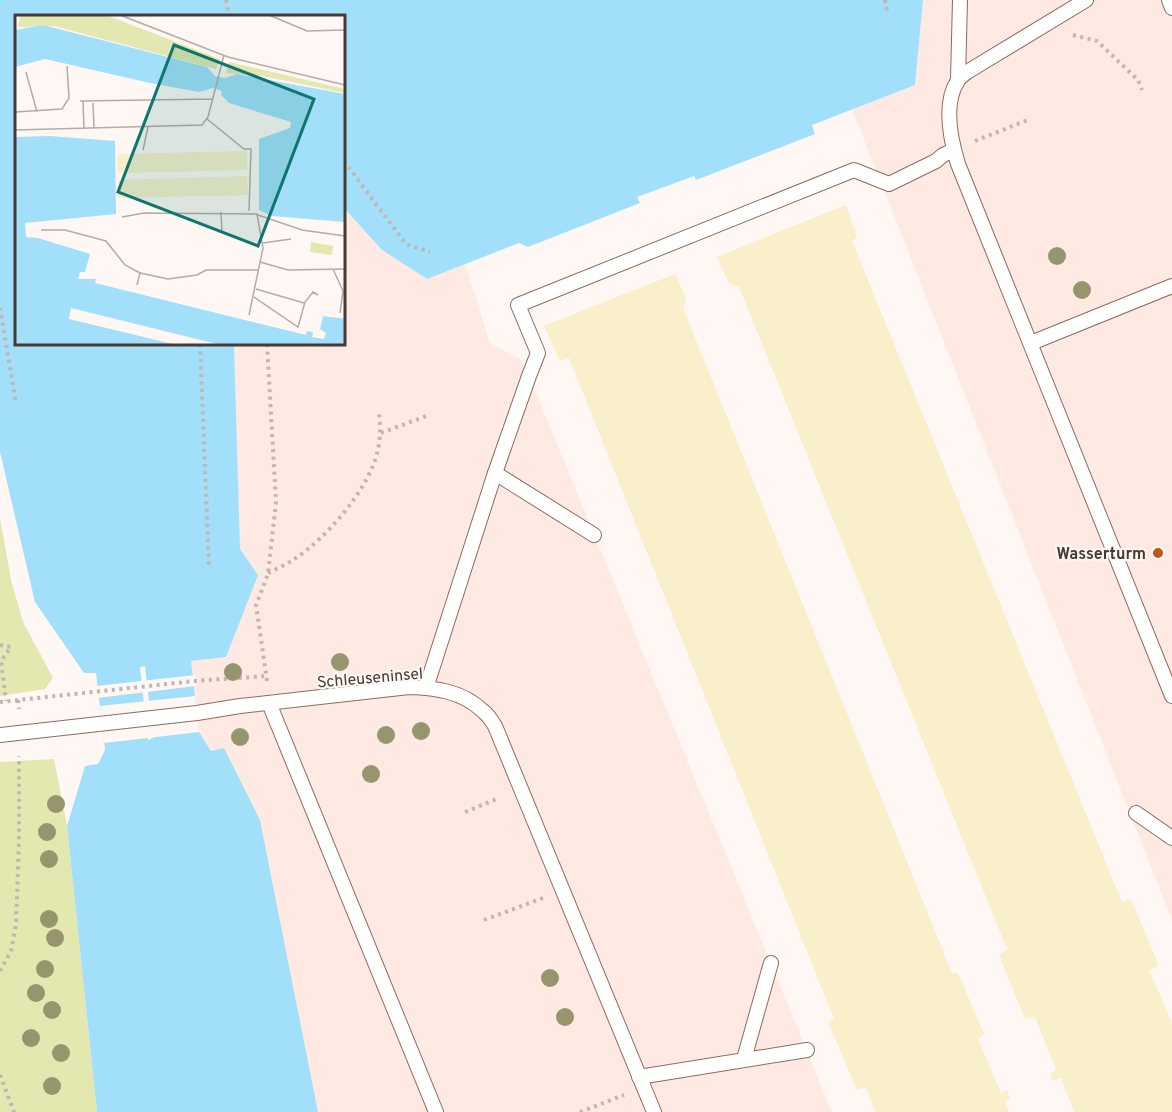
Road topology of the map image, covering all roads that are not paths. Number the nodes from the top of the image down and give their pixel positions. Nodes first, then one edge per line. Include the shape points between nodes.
1 (960, 0) edge
2 (1086, 0) edge
3 (1168, 0) edge
4 (1172, 8) edge
5 (958, 80) junction
6 (954, 150) junction
7 (1172, 286) edge
8 (1031, 343) junction
9 (495, 473) junction
10 (594, 535) dead end
11 (426, 688) junction
12 (1172, 696) edge
13 (269, 703) junction
14 (0, 735) edge
15 (1136, 813) dead end
16 (1172, 838) edge
17 (771, 963) dead end
18 (807, 1050) dead end
19 (744, 1059) junction
20 (642, 1082) junction
21 (436, 1112) edge
22 (654, 1112) edge

1 - 5 lane
2 - 5 lane
3 - 4 lane
5 - 6 lane via 952,92 949,124
6 - 8 lane
6 - 9 lane via 889,184 854,171 518,304 538,352
7 - 8 lane
8 - 12 lane
9 - 10 lane
9 - 11 lane
11 - 13 lane, Schleuseninsel
11 - 20 lane, Schleuseninsel via 446,690 463,698 483,711 495,726
13 - 14 lane, Schleuseninsel
13 - 21 lane
15 - 16 lane
17 - 19 lane
18 - 19 lane
19 - 20 lane
20 - 22 lane, Schleuseninsel

